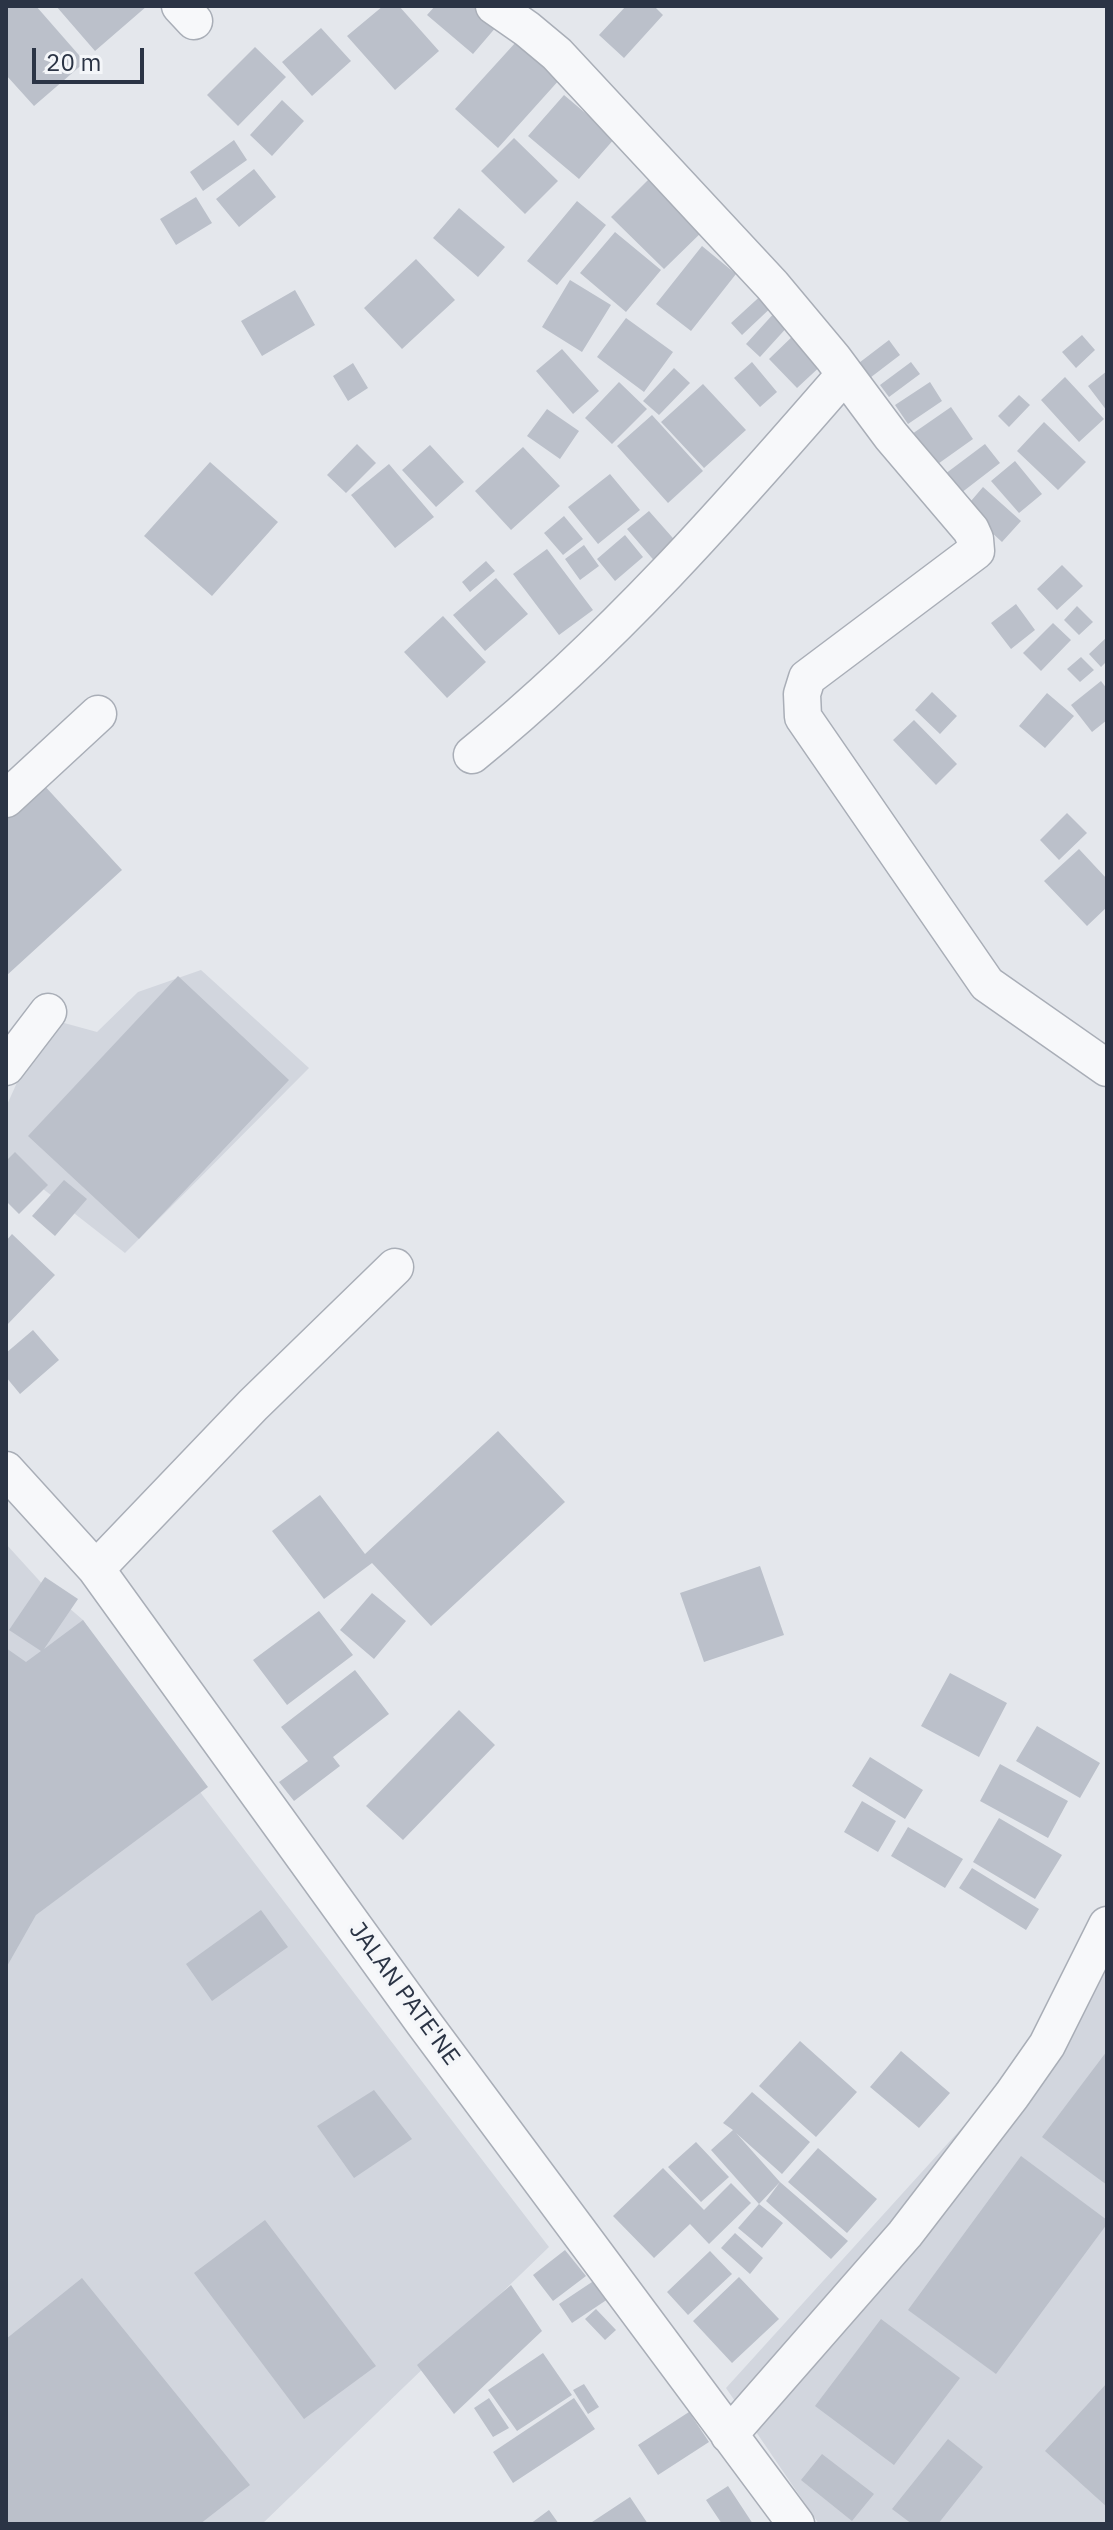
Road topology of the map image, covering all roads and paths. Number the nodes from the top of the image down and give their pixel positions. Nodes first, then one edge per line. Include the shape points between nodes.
1 (494, 6) edge
2 (845, 374) junction
3 (98, 714) dead end
4 (472, 755) dead end
5 (6, 799) edge
6 (48, 1012) dead end
7 (6, 1067) edge
8 (1107, 1068) edge
9 (395, 1267) dead end
10 (6, 1470) edge
11 (96, 1569) junction
12 (1107, 1925) edge
13 (729, 2435) junction
14 (796, 2524) edge

1 - 2 street via 557,54 772,285
2 - 4 street via 633,610
2 - 8 street via 971,530 976,551 807,678 803,717 987,984
3 - 5 street
6 - 7 street
9 - 11 street
10 - 11 street, JALAN PATE'NE
11 - 13 street, JALAN PATE'NE
12 - 13 street via 1047,2045 1012,2095 905,2234
13 - 14 street, JALAN PATE'NE

